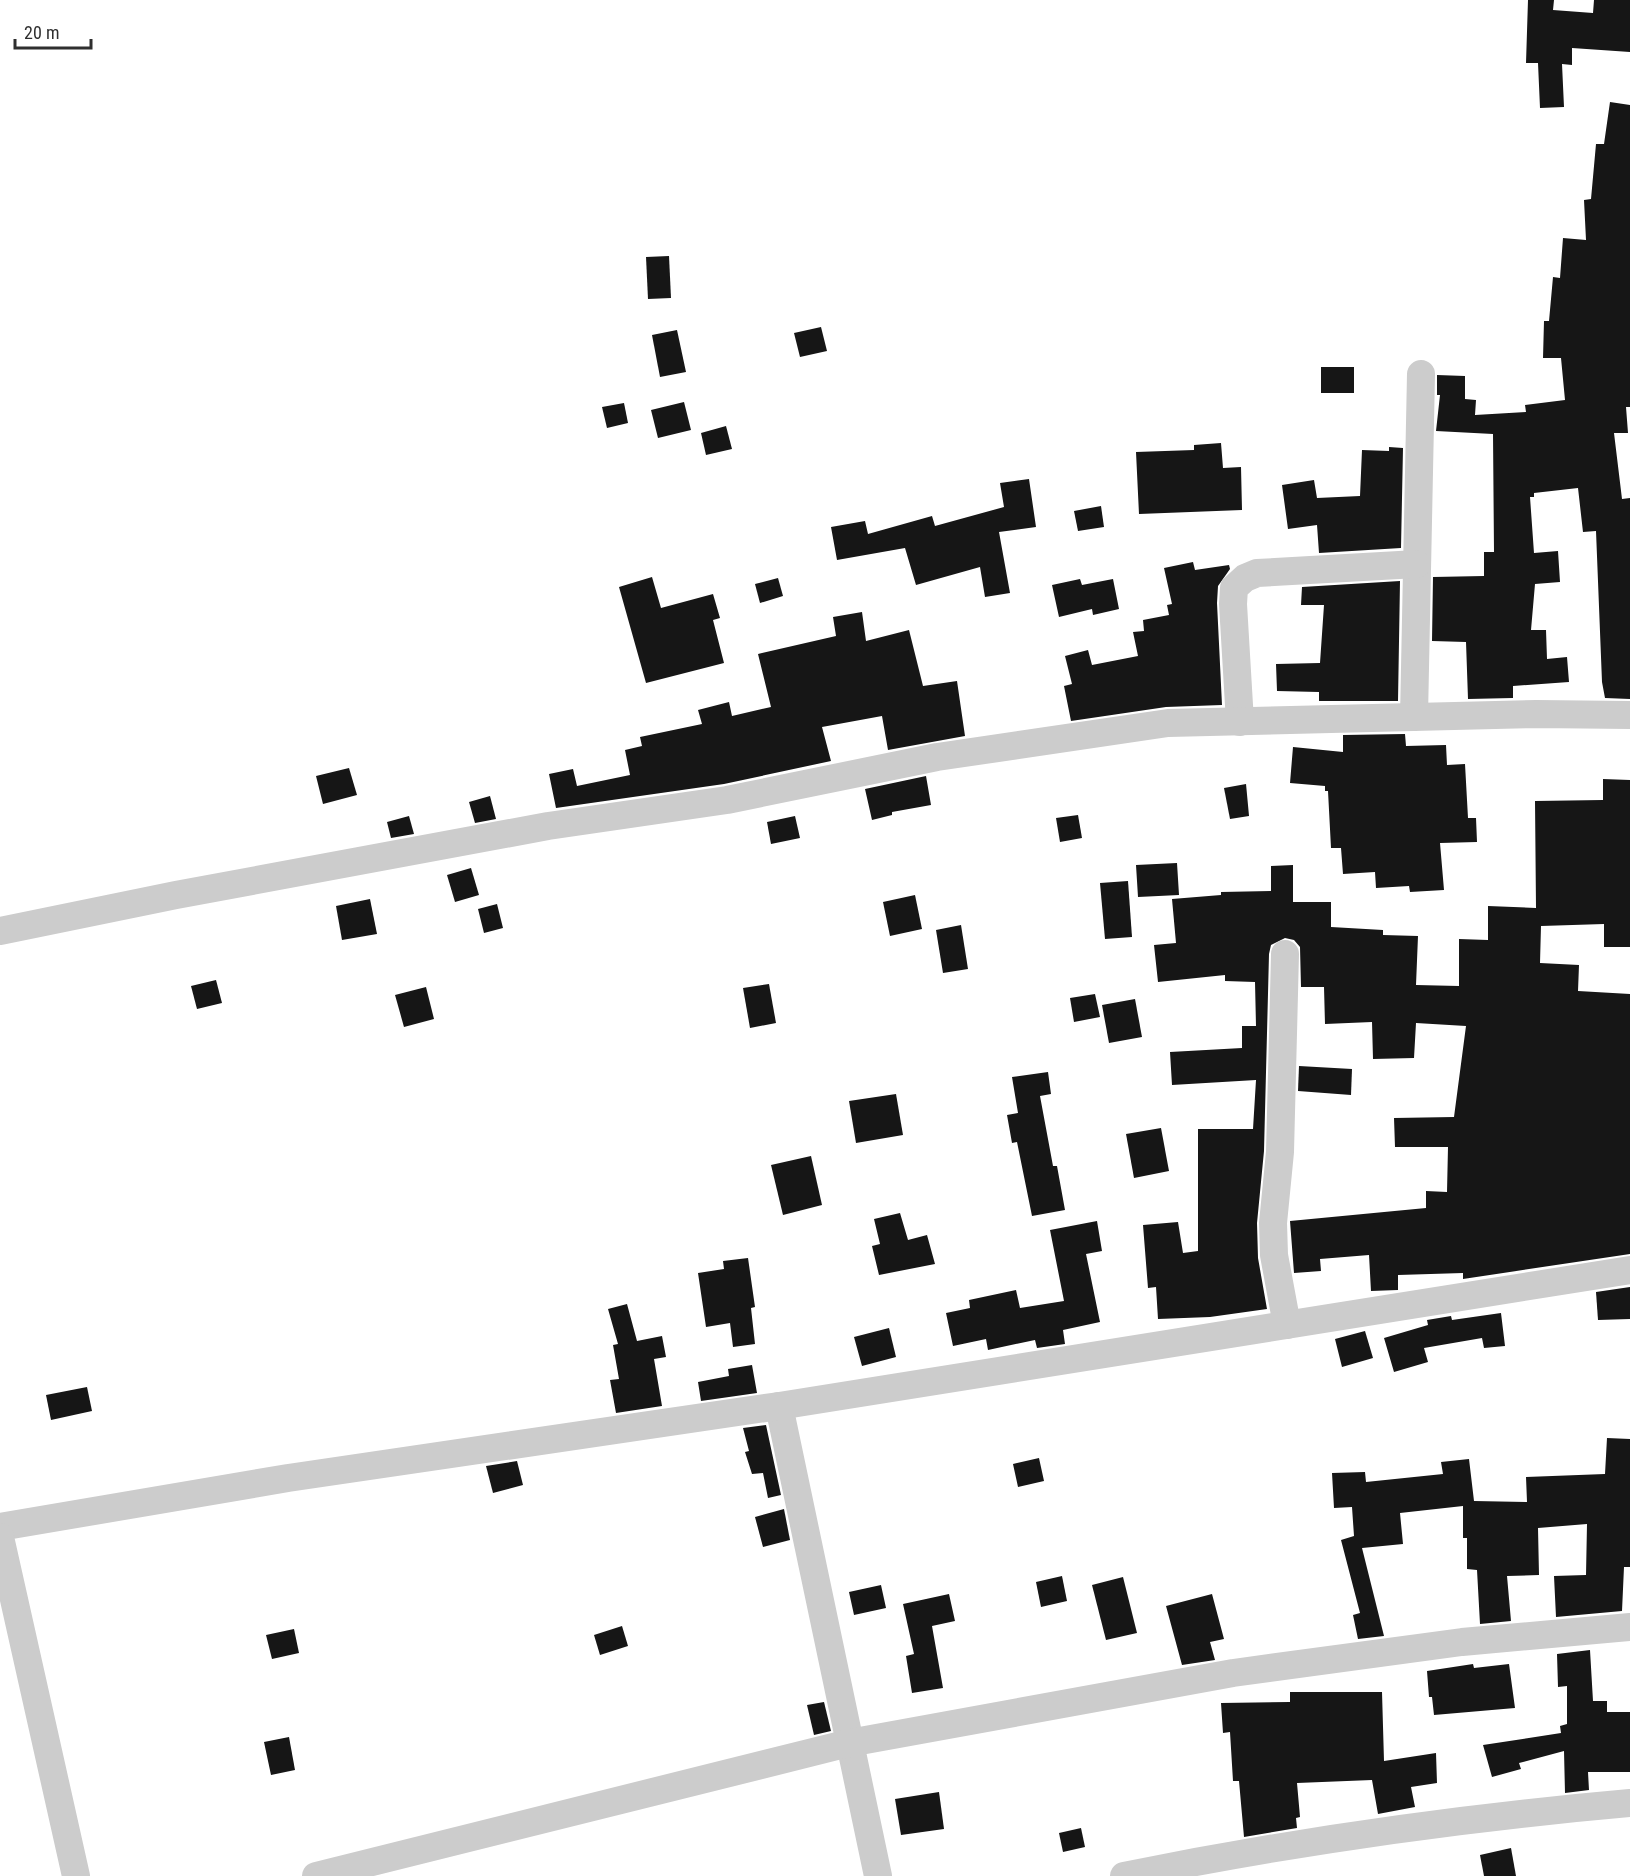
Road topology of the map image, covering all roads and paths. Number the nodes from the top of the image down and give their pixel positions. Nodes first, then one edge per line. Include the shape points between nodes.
1 (1421, 374) dead end
2 (1417, 564) junction
3 (1630, 715) edge
4 (1414, 717) junction
5 (1240, 722) junction
6 (0, 931) edge
7 (1285, 954) dead end
8 (1630, 1270) edge
9 (1287, 1325) junction
10 (779, 1406) junction
11 (0, 1527) edge
12 (0, 1537) edge
13 (1630, 1627) edge
14 (849, 1743) junction
15 (1630, 1803) edge
16 (411, 1864) edge
17 (1229, 1866) edge
18 (76, 1876) edge
19 (316, 1876) edge
20 (878, 1876) edge
21 (1124, 1876) edge

1 - 2 street
2 - 4 street
2 - 5 street via 1257,573 1245,578 1234,588 1233,604
3 - 4 street
4 - 5 street
5 - 6 street via 1168,723 937,757 727,800 548,826
7 - 9 street via 1280,1152 1273,1223 1274,1256
8 - 9 street
9 - 10 street
10 - 11 street via 288,1478
10 - 14 street
12 - 18 street
13 - 14 street via 1462,1642 1233,1673
14 - 16 street
14 - 20 street
15 - 17 street via 1397,1828
16 - 19 street
17 - 21 street

